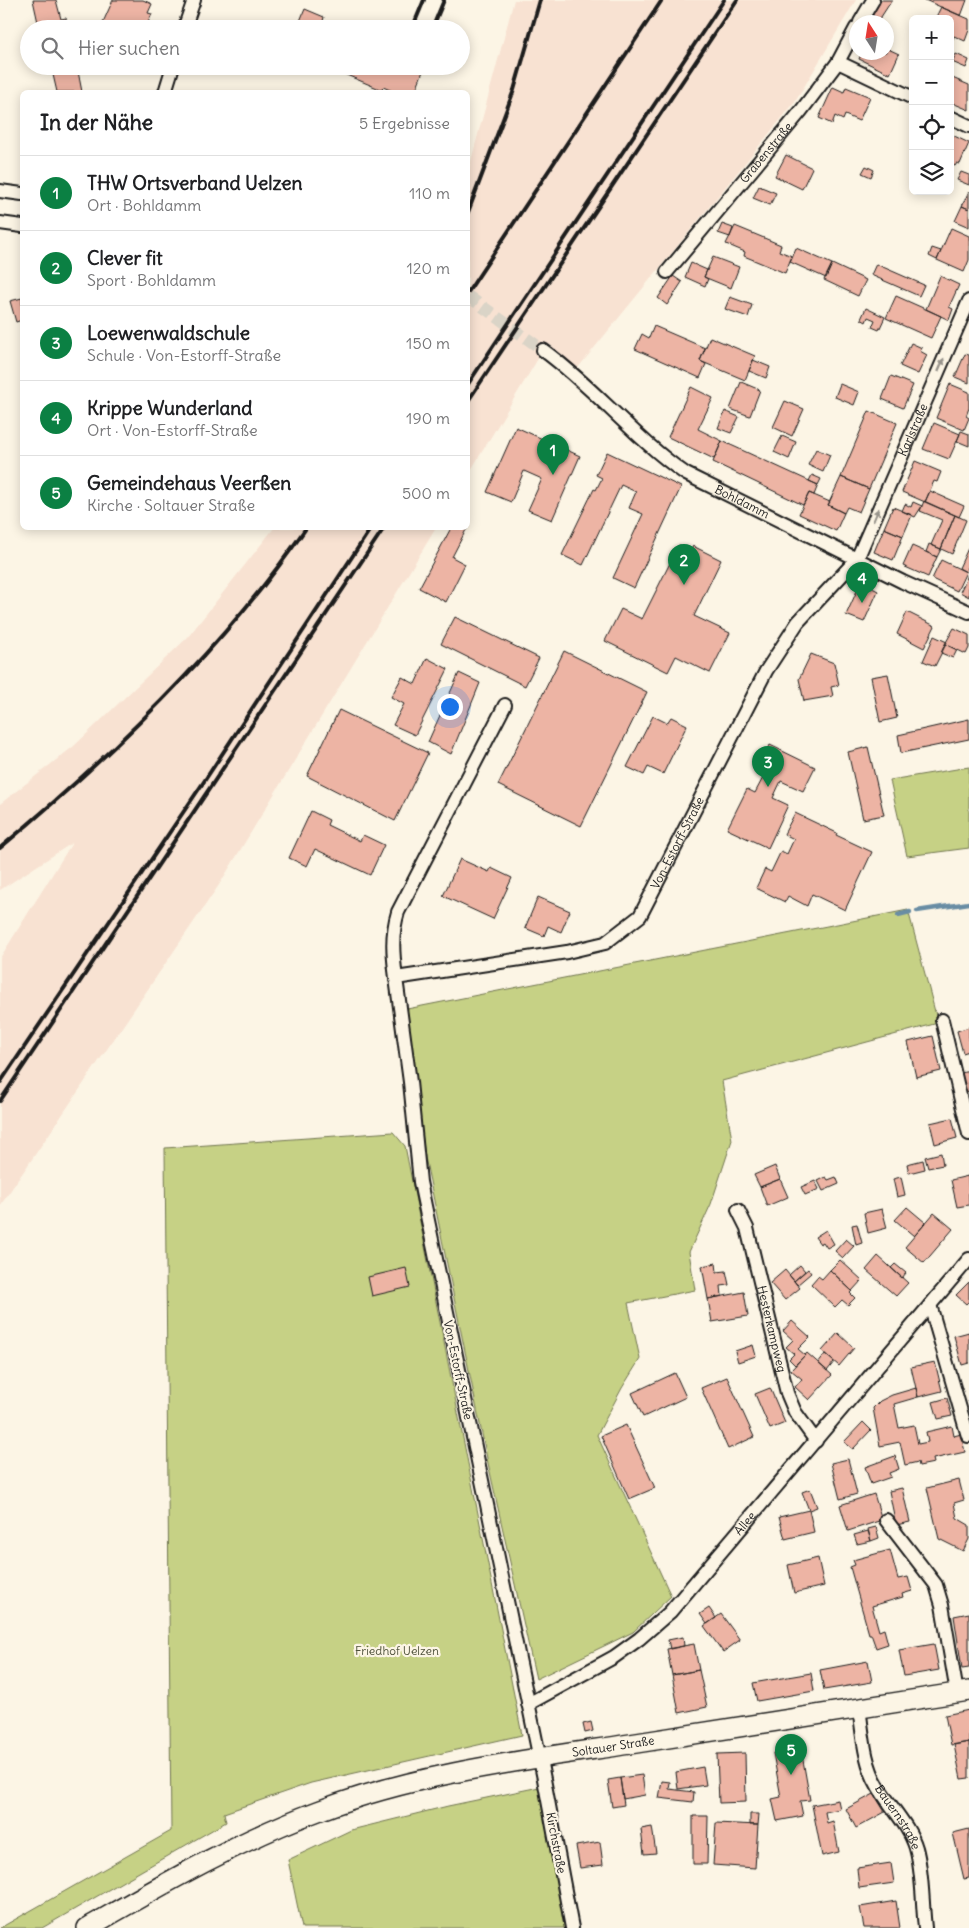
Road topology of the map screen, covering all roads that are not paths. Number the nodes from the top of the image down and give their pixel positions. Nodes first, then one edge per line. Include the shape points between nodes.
1 (194, 0) edge
2 (873, 0) edge
3 (864, 15) edge
4 (187, 20) edge
5 (849, 41) edge
6 (838, 62) junction
7 (170, 75) edge
8 (166, 90) edge
9 (909, 96) edge
10 (954, 118) edge
11 (969, 126) edge
12 (0, 191) edge
13 (20, 194) edge
14 (0, 223) edge
15 (20, 226) edge
16 (667, 272) dead end
17 (969, 301) edge
18 (543, 350) tunnel mouth
19 (857, 559) junction
20 (969, 612) edge
21 (505, 705) dead end
22 (396, 978) junction
23 (942, 1020) dead end
24 (969, 1134) edge
25 (738, 1210) dead end
26 (969, 1259) edge
27 (930, 1305) junction
28 (968, 1436) edge
29 (816, 1441) junction
30 (886, 1520) dead end
31 (963, 1692) edge
32 (528, 1704) junction
33 (859, 1708) junction
34 (539, 1758) junction
35 (87, 1928) edge
36 (572, 1928) edge
37 (924, 1928) edge

1 - 4 street
2 - 3 street
5 - 6 street, Grabenstraße
6 - 9 street
6 - 16 street, Grabenstraße
7 - 8 street
10 - 11 street
12 - 13 street
14 - 15 street
19 -> 17 street, Karlstraße
18 - 19 street, Bohldamm via 566,367 667,461 686,474
19 - 20 street, Bohldamm
19 - 22 street, Von-Estorff-Straße via 798,622 782,645 640,916 596,945
21 - 22 street, Von-Estorff-Straße via 398,912 392,947
22 - 32 street, Von-Estorff-Straße via 420,1182
23 - 24 street
25 - 29 street, Hesterkampweg via 747,1228 787,1393
26 - 27 street, Allee
27 - 28 street
27 - 29 street, Allee
29 - 32 street, Allee via 670,1612 614,1657
30 - 31 street, Soltauer Straße via 936,1586
31 - 33 main road, Soltauer Straße
32 - 34 street, Von-Estorff-Straße
33 - 34 main road, Soltauer Straße
33 - 37 street, Bauernstraße via 867,1760 877,1785 908,1830 915,1847
34 - 35 main road, Soltauer Straße via 404,1785 320,1810 278,1826 183,1873
34 - 36 street, Kirchstraße

